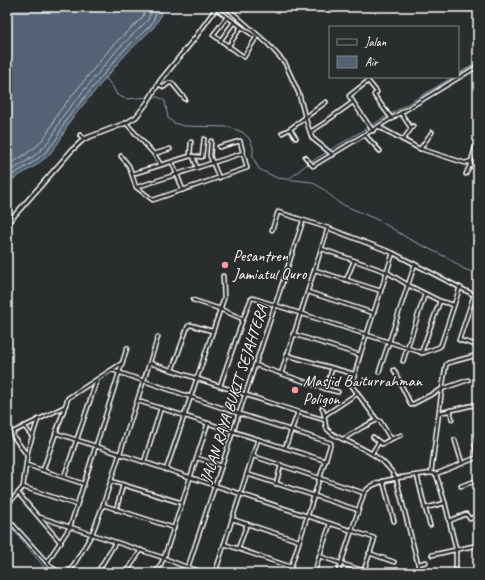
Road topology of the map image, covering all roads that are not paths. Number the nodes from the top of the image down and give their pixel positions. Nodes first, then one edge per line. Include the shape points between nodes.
1 (226, 7) edge
2 (217, 8) edge
3 (227, 17) junction
4 (234, 22) junction
5 (242, 28) junction
6 (220, 41) junction
7 (228, 47) junction
8 (478, 66) edge
9 (458, 78) edge
10 (459, 78) edge
11 (158, 84) junction
12 (185, 99) dead end
13 (326, 102) dead end
14 (353, 102) junction
15 (401, 113) junction
16 (305, 117) junction
17 (391, 118) junction
18 (126, 123) junction
19 (379, 127) junction
20 (290, 129) junction
21 (372, 130) junction
22 (310, 132) junction
23 (432, 132) dead end
24 (282, 133) dead end
25 (80, 135) dead end
26 (365, 135) junction
27 (296, 138) dead end
28 (478, 138) edge
29 (84, 139) junction
30 (204, 139) dead end
31 (403, 140) junction
32 (211, 141) dead end
33 (191, 142) dead end
34 (219, 147) dead end
35 (170, 149) dead end
36 (421, 149) junction
37 (380, 151) dead end
38 (243, 153) junction
39 (154, 154) junction
40 (331, 154) junction
41 (121, 156) dead end
42 (192, 156) junction
43 (305, 157) dead end
44 (471, 161) junction
45 (172, 162) junction
46 (214, 163) junction
47 (161, 165) junction
48 (470, 165) junction
49 (197, 168) junction
50 (478, 169) edge
51 (132, 174) junction
52 (466, 174) dead end
53 (178, 175) junction
54 (219, 178) junction
55 (136, 187) junction
56 (183, 190) junction
57 (303, 221) junction
58 (7, 224) edge
59 (328, 228) junction
60 (272, 230) dead end
61 (322, 250) junction
62 (393, 253) junction
63 (354, 261) junction
64 (415, 264) junction
65 (315, 270) junction
66 (387, 272) junction
67 (223, 276) dead end
68 (346, 280) junction
69 (408, 285) junction
70 (460, 287) junction
71 (381, 291) junction
72 (308, 292) junction
73 (425, 294) junction
74 (474, 295) junction
75 (478, 297) edge
76 (193, 300) dead end
77 (440, 301) junction
78 (276, 305) junction
79 (454, 306) junction
80 (220, 309) junction
81 (300, 313) junction
82 (373, 313) junction
83 (243, 319) junction
84 (212, 331) junction
85 (478, 331) edge
86 (293, 334) junction
87 (366, 335) junction
88 (158, 337) dead end
89 (388, 342) junction
90 (476, 345) junction
91 (127, 348) dead end
92 (407, 348) junction
93 (478, 351) edge
94 (421, 353) junction
95 (286, 355) junction
96 (360, 355) junction
97 (476, 360) dead end
98 (402, 361) dead end
99 (123, 363) junction
100 (150, 363) junction
101 (256, 366) junction
102 (332, 369) junction
103 (112, 370) junction
104 (172, 370) junction
105 (394, 370) dead end
106 (120, 372) junction
107 (379, 372) dead end
108 (281, 374) junction
109 (354, 374) junction
110 (196, 378) junction
111 (97, 379) junction
112 (468, 380) dead end
113 (144, 381) junction
114 (353, 381) dead end
115 (220, 386) junction
116 (352, 386) dead end
117 (326, 389) junction
118 (442, 389) junction
119 (338, 392) dead end
120 (358, 393) junction
121 (246, 395) junction
122 (190, 397) junction
123 (138, 400) junction
124 (478, 404) edge
125 (64, 407) junction
126 (161, 408) junction
127 (322, 408) dead end
128 (450, 410) junction
129 (298, 412) junction
130 (438, 412) junction
131 (240, 414) junction
132 (326, 415) junction
133 (184, 416) junction
134 (38, 419) junction
135 (326, 420) junction
136 (377, 420) junction
137 (452, 420) dead end
138 (208, 423) junction
139 (24, 426) junction
140 (291, 430) junction
141 (234, 432) junction
142 (56, 433) junction
143 (401, 435) dead end
144 (32, 436) junction
145 (373, 437) dead end
146 (391, 439) junction
147 (77, 440) junction
148 (258, 440) junction
149 (343, 440) junction
150 (455, 440) dead end
151 (379, 442) junction
152 (478, 443) edge
153 (96, 446) junction
154 (286, 448) junction
155 (372, 453) junction
156 (120, 454) junction
157 (27, 455) junction
158 (253, 456) junction
159 (478, 457) edge
160 (197, 458) junction
161 (326, 461) junction
162 (144, 462) junction
163 (462, 463) junction
164 (27, 465) junction
165 (280, 465) junction
166 (222, 466) junction
167 (43, 470) junction
168 (166, 470) junction
169 (431, 473) junction
170 (247, 474) junction
171 (436, 474) junction
172 (417, 475) junction
173 (64, 477) junction
174 (190, 478) junction
175 (320, 478) junction
176 (396, 478) junction
177 (478, 480) edge
178 (111, 481) junction
179 (383, 481) junction
180 (84, 484) junction
181 (276, 484) junction
182 (123, 485) junction
183 (216, 486) junction
184 (461, 486) dead end
185 (22, 487) junction
186 (18, 493) junction
187 (364, 493) junction
188 (241, 494) junction
189 (314, 496) junction
190 (182, 503) junction
191 (445, 503) junction
192 (7, 505) edge
193 (77, 505) junction
194 (103, 506) junction
195 (425, 508) junction
196 (116, 510) junction
197 (358, 510) junction
198 (478, 515) edge
199 (307, 516) junction
200 (40, 517) junction
201 (7, 518) edge
202 (232, 519) junction
203 (394, 521) dead end
204 (449, 521) junction
205 (247, 524) junction
206 (330, 524) junction
207 (430, 525) dead end
208 (70, 527) junction
209 (174, 528) junction
210 (352, 530) junction
211 (92, 534) junction
212 (299, 541) junction
213 (60, 543) junction
214 (116, 543) junction
215 (224, 544) junction
216 (478, 545) edge
217 (238, 549) junction
218 (456, 549) junction
219 (141, 550) junction
220 (369, 553) junction
221 (432, 555) dead end
222 (319, 556) junction
223 (164, 558) junction
224 (47, 562) junction
225 (394, 562) dead end
226 (426, 562) dead end
227 (342, 563) junction
228 (418, 564) junction
229 (291, 567) junction
230 (189, 568) junction
231 (363, 572) edge
232 (61, 573) edge
233 (69, 573) edge
234 (97, 573) edge
235 (126, 573) edge
236 (156, 573) edge
237 (186, 573) edge
238 (205, 573) edge
239 (215, 573) edge
240 (288, 573) edge
241 (314, 573) edge
242 (338, 573) edge
243 (370, 573) edge
244 (420, 573) edge
245 (456, 573) edge

1 - 16 street via 267,43 285,63 299,94
2 - 3 street
2 - 11 street
3 - 4 street
3 - 6 street via 213,35
4 - 5 street
4 - 6 street
5 - 7 street
5 - 7 street via 256,38 244,57
6 - 7 street
8 - 10 street
9 - 15 street
11 - 12 street via 164,87 172,83
11 - 18 street via 136,117
13 - 16 street
14 - 17 street via 349,95 368,81 377,92 374,95
14 - 21 street
14 - 22 street
15 - 17 street
15 - 31 street via 412,127
16 - 20 street
16 - 22 street
17 - 19 street
18 - 29 street
18 - 39 street
19 - 21 street
19 - 31 street
20 - 24 street
20 - 27 street
21 - 26 street
22 - 40 street via 313,139
23 - 36 street
25 - 29 street
26 - 37 street
26 - 40 street
28 - 44 street
29 - 58 street
30 - 42 street via 203,156
31 - 36 street
32 - 46 street via 210,156
33 - 42 street
34 - 38 street via 239,141
35 - 39 street
36 - 44 street via 464,163
38 - 46 street
38 - 54 street via 247,168
39 - 47 street
40 - 43 street via 313,166
41 - 51 street
42 - 45 street
42 - 49 street
44 - 48 street
45 - 47 street
45 - 53 street
46 - 49 street
46 - 54 street
47 - 51 street
48 - 50 street
48 - 52 street
49 - 53 street
51 - 55 street
53 - 55 street
53 - 56 street
54 - 56 street
55 - 56 street via 152,200
57 - 59 street
57 - 60 street via 278,212
57 - 78 street, JALAN RAYA BUKIT SEJAHTERA
59 - 61 street
59 - 62 street
61 - 63 street
61 - 65 street
62 - 64 street
62 - 66 street
63 - 66 street
63 - 68 street
64 - 69 street
64 - 70 street
65 - 68 street
65 - 72 street
66 - 69 street
66 - 71 street
67 - 80 street via 224,298
68 - 71 street
69 - 73 street
69 - 89 street
70 - 74 street
70 - 79 street
71 - 82 street
72 - 81 street
72 - 82 street
73 - 77 street
73 - 92 street
74 - 75 street
74 - 90 street via 459,340
76 - 80 street
77 - 79 street
77 - 94 street
78 - 81 street
78 - 83 street via 252,298
78 - 101 street, JALAN RAYA BUKIT SEJAHTERA
79 - 94 street via 440,346
80 - 83 street
80 - 84 street
81 - 86 street
81 - 87 street
82 - 87 street
83 - 115 street
84 - 104 street via 188,326
84 - 110 street
85 - 90 street
86 - 95 street
86 - 96 street
87 - 89 street
87 - 96 street
88 - 100 street
89 - 92 street
89 - 107 street
90 - 93 street
91 - 99 street
92 - 94 street
92 - 98 street
95 - 102 street
95 - 108 street
96 - 109 street
97 - 118 street via 474,356 447,364
99 - 103 street
99 - 106 street
100 - 104 street
100 - 113 street
101 - 108 street
101 - 121 street, JALAN RAYA BUKIT SEJAHTERA
102 - 109 street
102 - 117 street
103 - 106 street
103 - 111 street
104 - 110 street
105 - 118 street via 411,405
106 - 113 street
106 - 153 street
108 - 117 street
109 - 114 street
110 - 115 street
110 - 122 street
111 - 125 street via 69,397
111 - 147 street
112 - 118 street
113 - 122 street
113 - 123 street
115 - 121 street
116 - 120 street
117 - 119 street
118 - 130 street
120 - 132 street
120 - 136 street
121 - 129 street
121 - 131 street, JALAN RAYA BUKIT SEJAHTERA
122 - 131 street
122 - 133 street
123 - 126 street
123 - 156 street
124 - 128 street
125 - 134 street
125 - 142 street
126 - 133 street
126 - 162 street
127 - 132 street
128 - 130 street
128 - 137 street
129 - 135 street
129 - 140 street
130 - 169 street
131 - 140 street
131 - 141 street, JALAN RAYA BUKIT SEJAHTERA
132 - 135 street
133 - 138 street
133 - 168 street
134 - 139 street
134 - 144 street
135 - 149 street via 328,431
136 - 146 street
136 - 149 street
138 - 141 street
138 - 160 street
139 - 144 street
139 - 157 street via 13,434
140 - 154 street
140 - 161 street via 331,444
141 - 148 street
141 - 166 street, JALAN RAYA BUKIT SEJAHTERA
142 - 147 street
142 - 167 street
143 - 146 street
144 - 157 street
145 - 151 street
146 - 151 street via 384,443
147 - 153 street
147 - 173 street
148 - 154 street
148 - 158 street
149 - 155 street
150 - 163 street
151 - 155 street
152 - 159 street via 475,445
153 - 156 street
153 - 180 street
154 - 161 street
155 - 176 street via 390,468
156 - 162 street
156 - 178 street
157 - 164 street
158 - 165 street
158 - 170 street
159 - 163 street
160 - 166 street
160 - 174 street
161 - 175 street
162 - 168 street
163 - 171 street
164 - 167 street
164 - 185 street
165 - 175 street
165 - 181 street
166 - 183 street, JALAN RAYA BUKIT SEJAHTERA
167 - 173 street
168 - 174 street
169 - 171 street
169 - 172 street
170 - 181 street
170 - 188 street
171 - 191 street
172 - 176 street
172 - 195 street
173 - 180 street
174 - 183 street
174 - 190 street
175 - 187 street
175 - 189 street
176 - 179 street
176 - 228 street
177 - 184 street
178 - 182 street
178 - 194 street
179 - 187 street via 367,488
179 - 203 street
180 - 193 street
181 - 189 street
182 - 190 street
182 - 196 street
183 - 188 street
183 - 230 street, JALAN RAYA BUKIT SEJAHTERA
185 - 186 street
185 - 193 street
186 - 192 street
186 - 200 street
187 - 197 street
188 - 199 street
188 - 202 street
189 - 197 street
189 - 199 street
190 - 209 street
191 - 195 street
191 - 204 street
193 - 208 street
194 - 196 street
194 - 211 street
195 - 207 street
196 - 209 street
197 - 210 street
198 - 204 street via 470,519 466,514
199 - 206 street
199 - 212 street
200 - 208 street
200 - 213 street
201 - 224 street
202 - 205 street
202 - 215 street
204 - 218 street
205 - 212 street
205 - 217 street
206 - 210 street
206 - 222 street
208 - 211 street
208 - 213 street
209 - 223 street
210 - 220 street via 374,539
210 - 227 street
211 - 214 street
211 - 233 street
212 - 229 street
213 - 224 street
214 - 219 street
214 - 234 street
215 - 217 street
215 - 239 street
216 - 218 street
217 - 229 street
218 - 221 street
218 - 245 street
219 - 223 street
219 - 235 street
220 - 225 street
220 - 231 street
222 - 227 street
222 - 241 street
223 - 230 street
223 - 236 street
224 - 232 street
226 - 228 street
227 - 231 street
227 - 242 street
228 - 244 street
229 - 240 street
230 - 237 street, JALAN RAYA BUKIT SEJAHTERA
230 - 238 street
231 - 243 street

